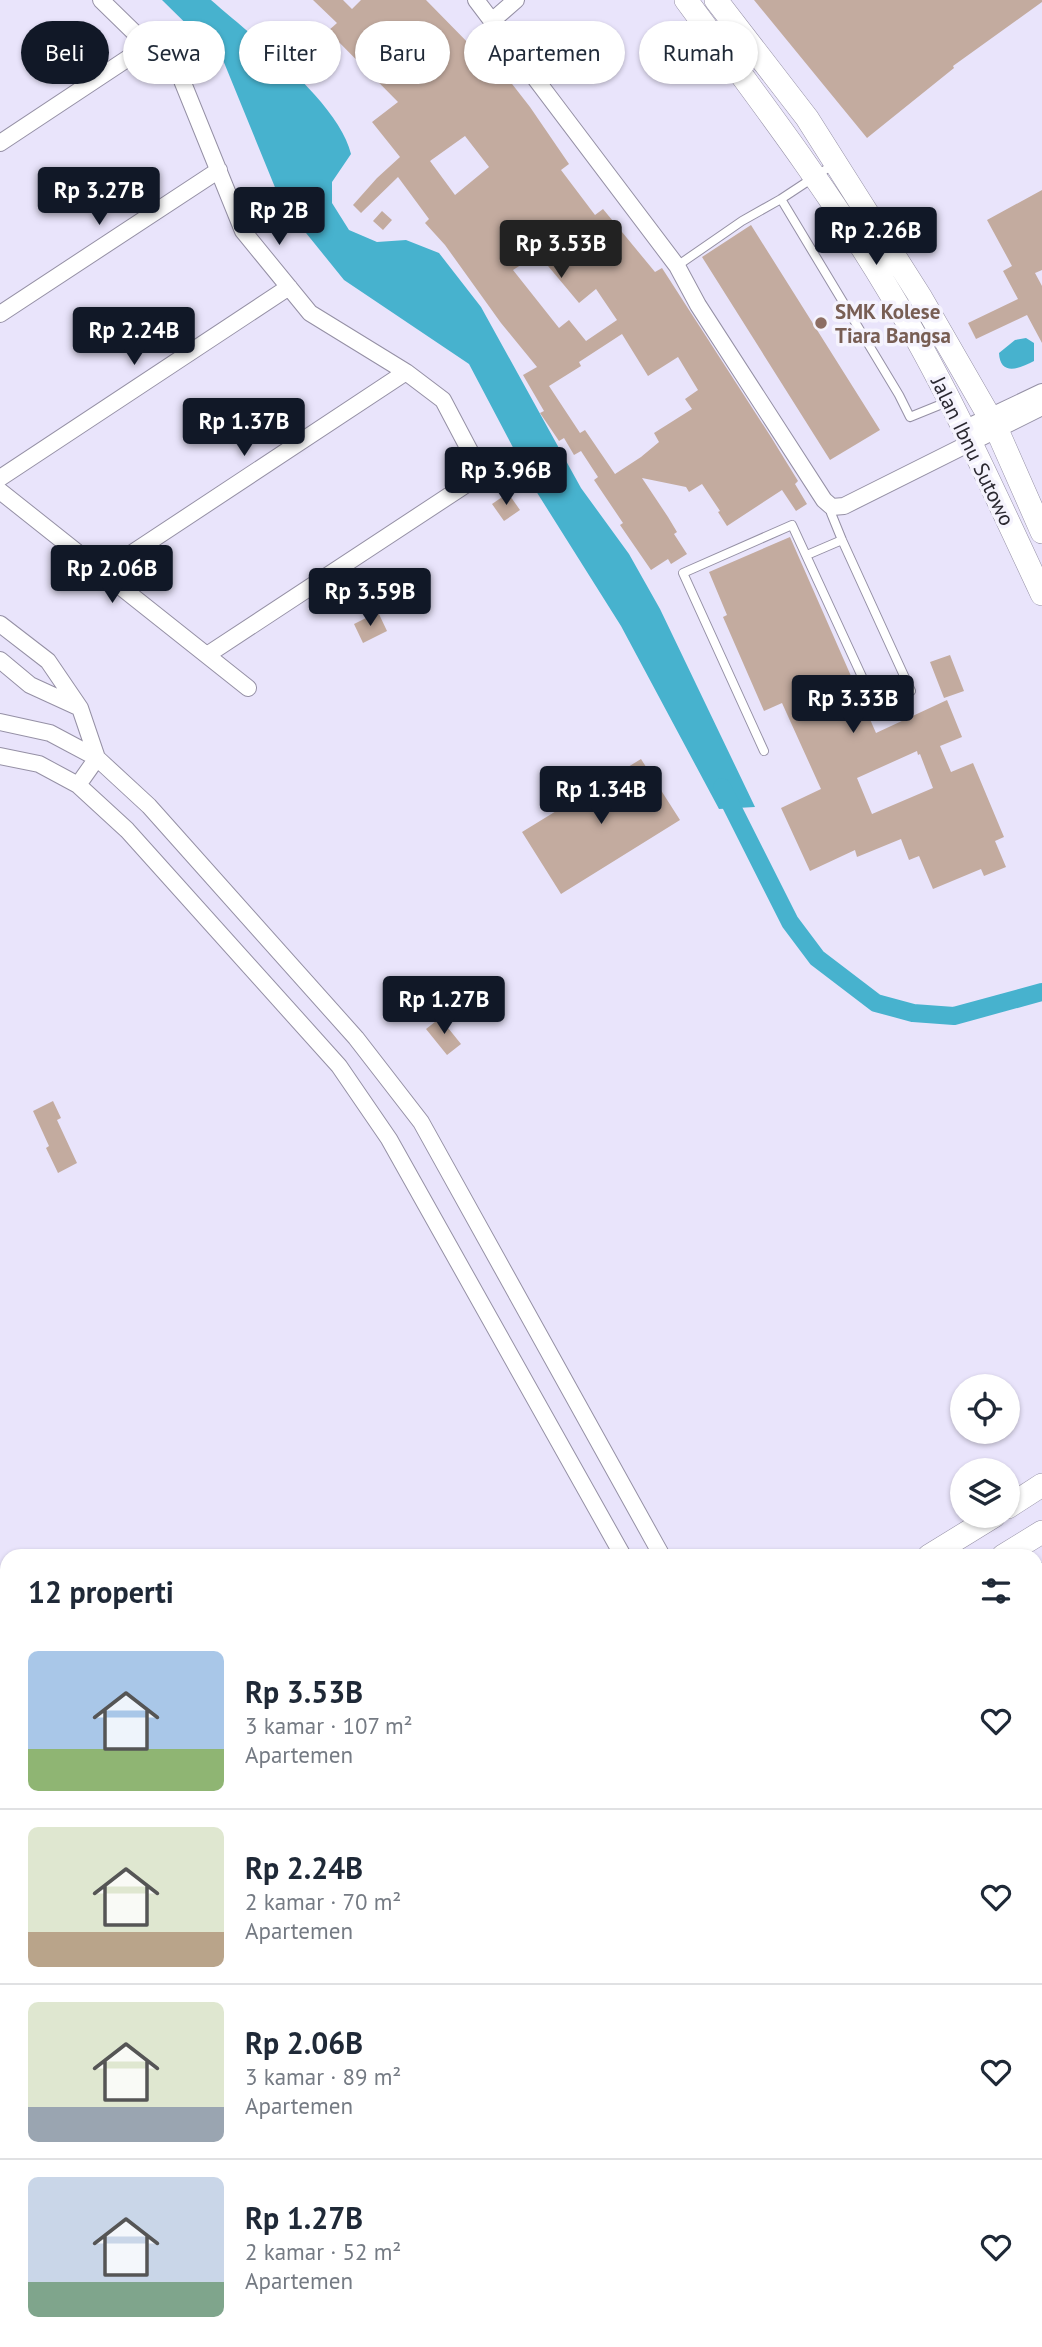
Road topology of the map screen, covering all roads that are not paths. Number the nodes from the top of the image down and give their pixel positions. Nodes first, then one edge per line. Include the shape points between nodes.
1 (101, 0) edge
2 (476, 0) edge
3 (516, 0) edge
4 (686, 0) edge
5 (716, 0) edge
6 (493, 20) junction
7 (123, 22) edge
8 (123, 62) edge
9 (183, 84) edge
10 (0, 143) edge
11 (836, 163) junction
12 (219, 170) junction
13 (815, 176) junction
14 (781, 199) junction
15 (677, 266) junction
16 (289, 287) junction
17 (0, 314) edge
18 (406, 372) junction
19 (1042, 391) edge
20 (950, 401) junction
21 (1042, 407) edge
22 (993, 424) junction
23 (968, 437) junction
24 (0, 478) edge
25 (0, 491) edge
26 (832, 507) junction
27 (1042, 532) edge
28 (842, 540) junction
29 (807, 555) junction
30 (102, 573) junction
31 (1042, 594) edge
32 (0, 624) edge
33 (207, 655) junction
34 (0, 660) edge
35 (248, 688) dead end
36 (80, 708) junction
37 (0, 722) edge
38 (764, 751) dead end
39 (0, 755) edge
40 (97, 758) junction
41 (78, 785) junction
42 (276, 949) junction
43 (253, 970) junction
44 (1042, 1485) edge
45 (1020, 1499) edge
46 (974, 1528) edge
47 (1042, 1532) edge
48 (619, 1549) edge
49 (658, 1549) edge
50 (940, 1549) edge
51 (1014, 1549) edge

1 - 7 street
2 - 6 street
3 - 6 street
4 - 13 main road, Jalan Ibnu Sutowo
5 - 11 main road, Jalan Ibnu Sutowo
6 - 15 street
8 - 10 street
9 - 12 street
11 - 13 lane
11 - 22 main road, Jalan Ibnu Sutowo
12 - 16 street via 243,231
12 - 17 street
13 - 14 lane
13 - 20 main road, Jalan Ibnu Sutowo via 889,291
14 - 15 lane
14 - 20 lane via 910,417
15 - 26 street
16 - 18 street via 310,313
16 - 24 street
18 - 30 street
18 - 33 street via 443,400 482,474
19 - 22 street
20 - 23 main road, Jalan Ibnu Sutowo
21 - 22 street
22 - 23 street
22 - 27 main road, Jalan Ibnu Sutowo
23 - 26 street via 844,506
23 - 31 main road, Jalan Ibnu Sutowo
25 - 30 street
26 - 28 lane
28 - 29 lane
28 - 29 lane via 911,691 876,707
29 - 38 lane via 792,525 684,573
30 - 33 street
32 - 36 street via 48,661
33 - 35 street
34 - 36 street via 30,685
36 - 40 street
37 - 40 street via 50,733
39 - 41 street via 39,764
40 - 41 street
40 - 42 street via 149,806
41 - 43 street via 127,830
42 - 43 street
42 - 49 street via 356,1038 421,1122
43 - 48 street via 339,1066 389,1139
44 - 45 main road
46 - 50 main road
47 - 51 main road

